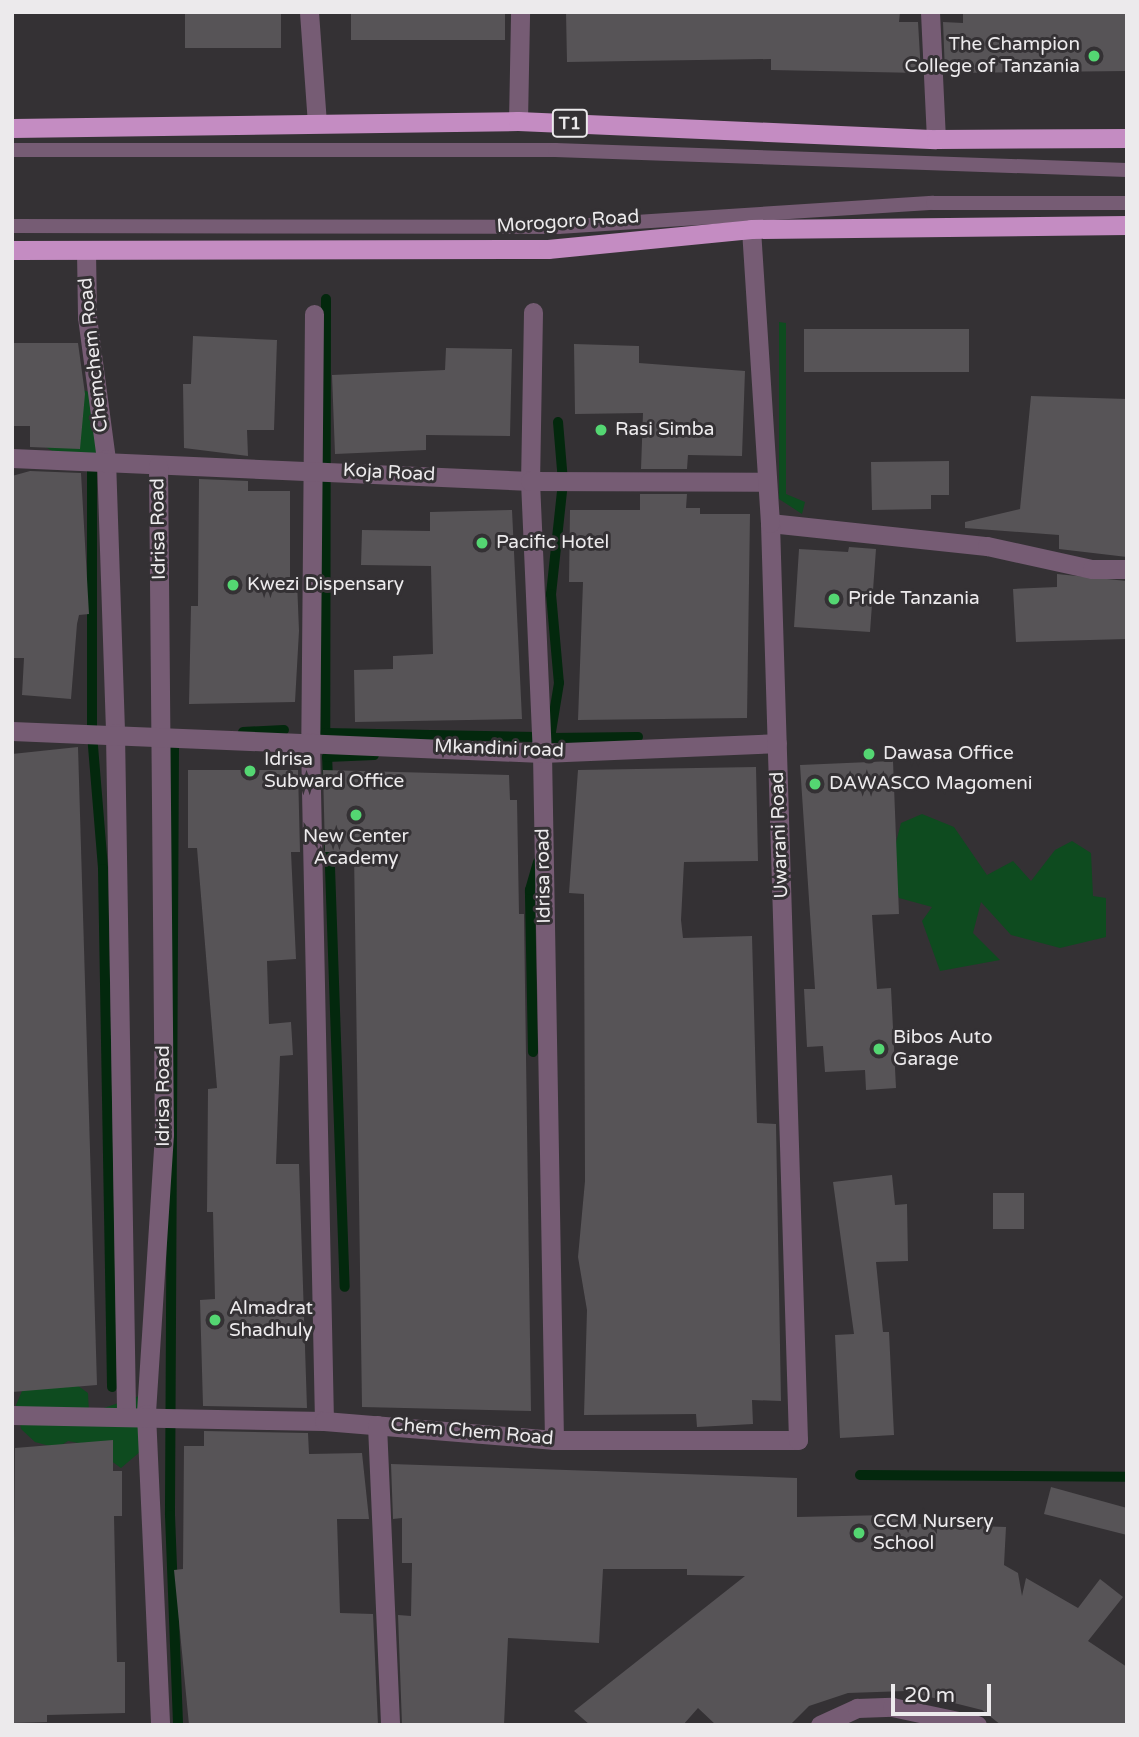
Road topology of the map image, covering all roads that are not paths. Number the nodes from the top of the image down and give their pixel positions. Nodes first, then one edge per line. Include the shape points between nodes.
1 (309, 12) edge
2 (520, 12) edge
3 (930, 12) edge
4 (518, 121) junction
5 (317, 123) junction
6 (12, 128) edge
7 (1127, 138) edge
8 (936, 139) junction
9 (12, 150) edge
10 (1127, 170) edge
11 (1127, 203) edge
12 (1127, 225) edge
13 (12, 226) edge
14 (751, 229) junction
15 (12, 250) edge
16 (86, 251) junction
17 (533, 312) dead end
18 (314, 314) dead end
19 (12, 458) edge
20 (106, 459) junction
21 (158, 466) junction
22 (316, 469) junction
23 (530, 481) junction
24 (766, 482) junction
25 (770, 523) junction
26 (1127, 569) edge
27 (12, 731) edge
28 (115, 733) junction
29 (163, 742) junction
30 (310, 742) junction
31 (778, 743) junction
32 (542, 753) junction
33 (125, 1413) junction
34 (146, 1414) junction
35 (12, 1415) edge
36 (324, 1422) junction
37 (377, 1425) junction
38 (554, 1440) junction
39 (798, 1440) joint
40 (160, 1725) edge
41 (390, 1725) edge
42 (820, 1725) edge
43 (977, 1725) edge

1 - 5 street
2 - 4 street
3 - 8 street
4 - 5 highway, T1
4 - 8 highway, T1
5 - 6 highway, T1
7 - 8 highway, T1
9 - 10 lane via 555,150
11 - 13 lane, Morogoro Road via 933,203 558,227
12 - 14 highway, Morogoro Road
14 - 16 highway, Morogoro Road via 548,249
14 - 24 street, Uwarani Road
15 - 16 highway, Morogoro Road
16 - 20 street, Chemchem Road via 87,317
17 - 23 street, Idrisa road
18 - 22 street
19 - 20 street, Koja Road
20 - 21 street, Koja Road
20 - 28 street, Idrisa Road
21 - 22 street, Koja Road
21 - 29 street, Idrisa Road
22 - 23 street, Koja Road
22 - 30 street
23 - 24 street, Koja Road
23 - 32 street, Idrisa road
24 - 25 street, Uwarani Road
25 - 26 street via 987,546 1092,569
25 - 31 street, Uwarani Road
27 - 28 street, Mkandini road
28 - 29 street, Mkandini road
28 - 33 street, Idrisa Road
29 - 30 street, Mkandini road
29 - 34 street, Idrisa Road via 164,1135
30 - 32 street, Mkandini road
30 - 36 street
31 - 32 street, Mkandini road
31 - 39 street, Uwarani Road
32 - 38 street, Idrisa road
33 - 34 street
33 - 35 street
34 - 36 street, Chem Chem Road
34 - 40 street, Idrisa Road
36 - 37 street, Chem Chem Road
37 - 38 street, Chem Chem Road
37 - 41 street
38 - 39 street, Chem Chem Road
42 - 43 street via 857,1708 892,1707

